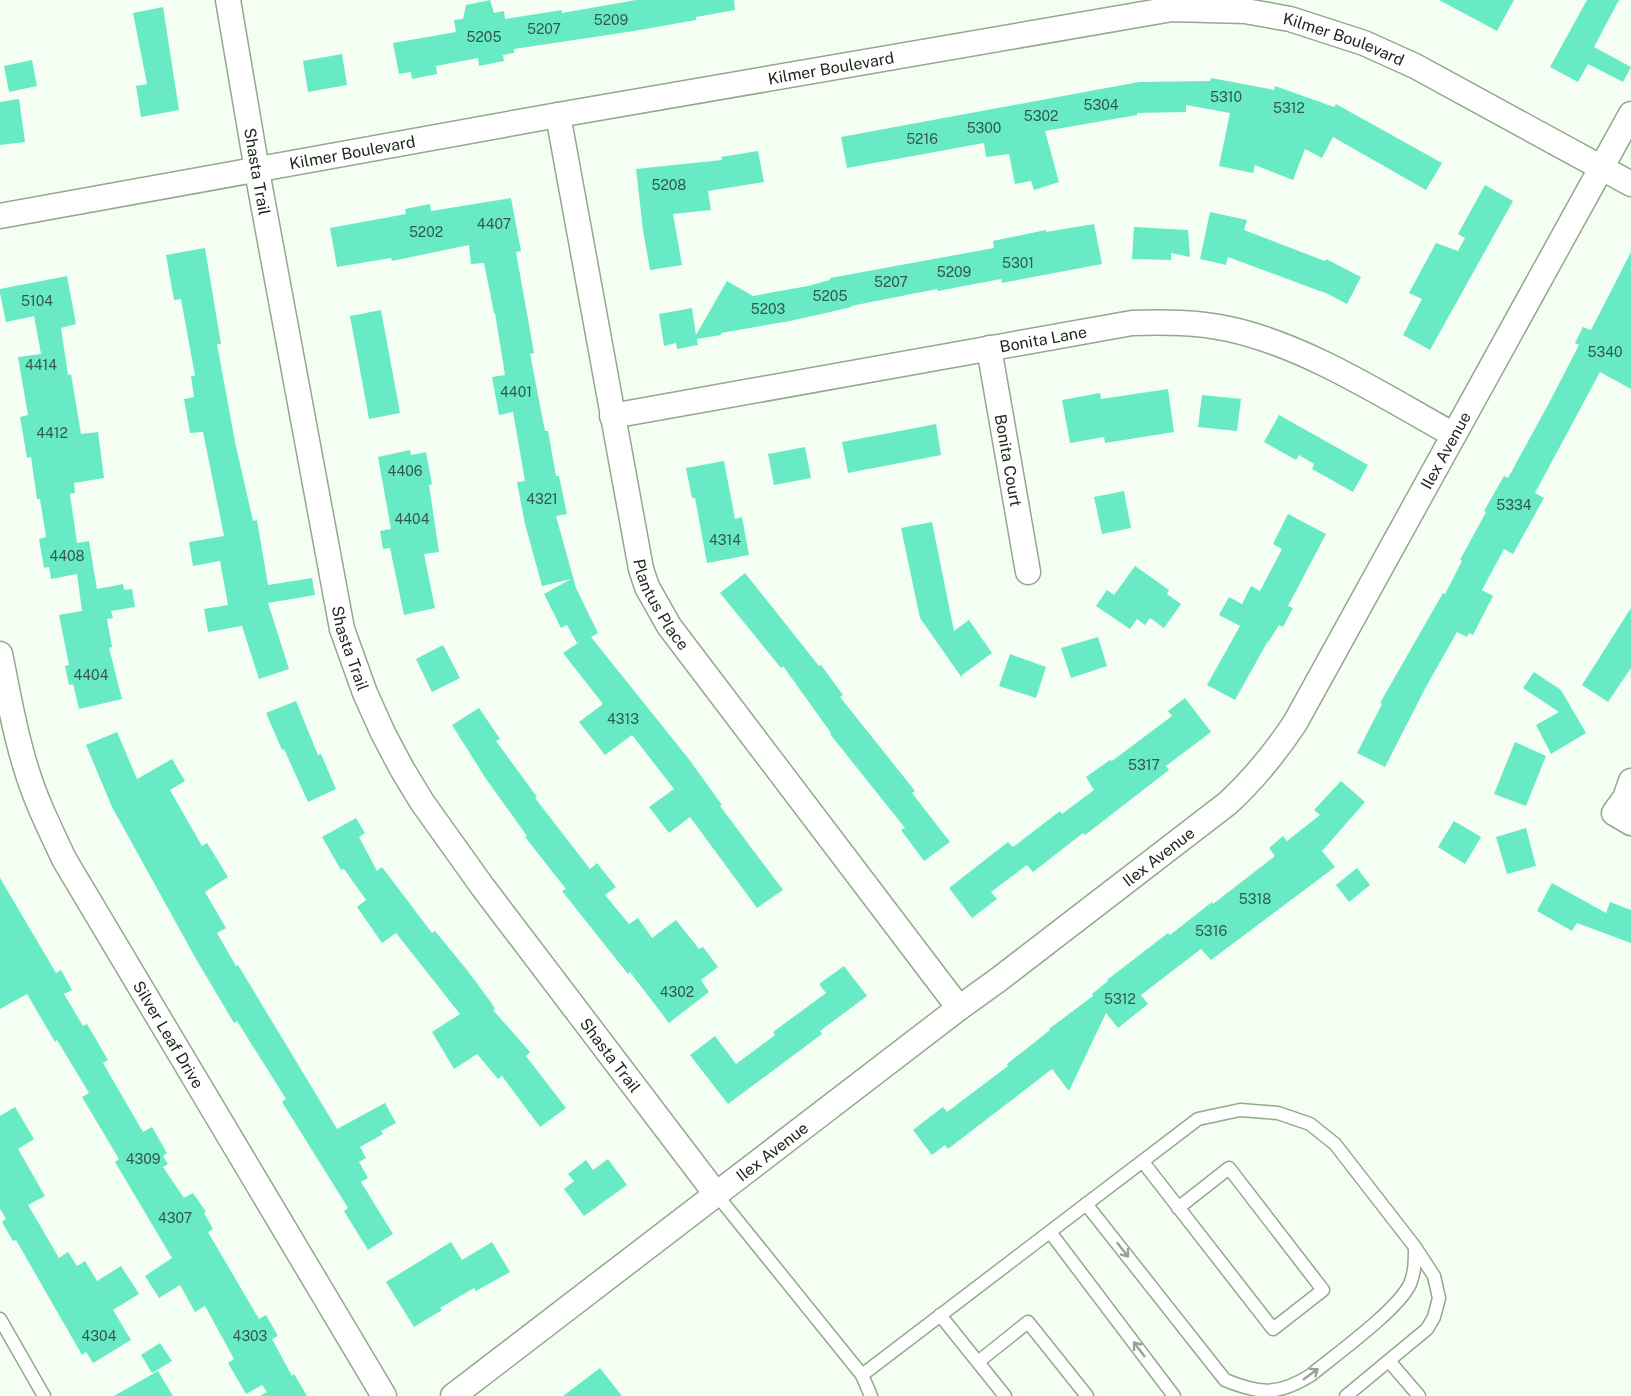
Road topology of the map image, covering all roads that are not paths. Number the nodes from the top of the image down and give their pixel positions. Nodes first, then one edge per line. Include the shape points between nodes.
1 (228, 0) edge
2 (1631, 114) edge
3 (558, 116) junction
4 (1602, 167) junction
5 (258, 169) junction
6 (1631, 184) edge
7 (0, 216) edge
8 (989, 348) junction
9 (612, 416) junction
10 (1454, 435) junction
11 (1028, 572) dead end
12 (0, 654) edge
13 (1631, 781) edge
14 (1623, 818) edge
15 (959, 1008) junction
16 (1143, 1162) junction
17 (716, 1194) junction
18 (1086, 1204) junction
19 (1178, 1208) junction
20 (1050, 1232) junction
21 (1415, 1247) junction
22 (940, 1315) junction
23 (0, 1319) edge
24 (1389, 1361) junction
25 (978, 1362) junction
26 (862, 1375) junction
27 (44, 1396) edge
28 (384, 1396) edge
29 (453, 1396) edge
30 (871, 1396) edge
31 (1005, 1396) edge
32 (1087, 1396) edge
33 (1174, 1396) edge
34 (1346, 1396) edge
35 (1419, 1396) edge

1 - 5 street, Shasta Trail
2 - 4 street, Ilex Avenue
3 - 4 street, Kilmer Boulevard via 1135,14 1172,9 1245,11 1290,19 1364,42
3 - 5 street, Kilmer Boulevard
3 - 9 street, Plantus Place
4 - 6 street, Kilmer Boulevard
4 - 10 street, Ilex Avenue
5 - 7 street, Kilmer Boulevard
5 - 17 street, Shasta Trail via 342,629 365,693 422,802
8 - 9 street, Bonita Lane
8 - 10 street, Bonita Lane via 1132,323 1230,329 1270,341 1331,368
8 - 11 street, Bonita Court
9 - 15 street, Plantus Place via 641,569 659,610
10 - 15 street, Ilex Avenue via 1295,723 1253,779 1228,803
12 - 28 street, Silver Leaf Drive via 26,770 64,859
13 - 14 street
15 - 17 street, Ilex Avenue
16 - 18 lane
16 - 19 lane
16 - 21 lane via 1198,1119 1240,1110 1278,1113 1310,1124 1335,1144
17 - 26 lane
17 - 29 street, Ilex Avenue
18 - 20 lane
18 -> 21 lane via 1225,1380 1249,1390 1274,1391 1296,1384 1393,1306 1409,1286
19 - 19 lane via 1273,1329 1323,1290 1229,1168
20 - 22 lane
33 -> 20 lane
21 - 24 lane via 1434,1276 1439,1298 1427,1329
22 - 25 lane
22 - 26 lane
23 - 27 lane
24 - 34 lane
24 - 35 lane
25 - 31 lane
25 - 32 lane via 1028,1322
26 - 30 lane

